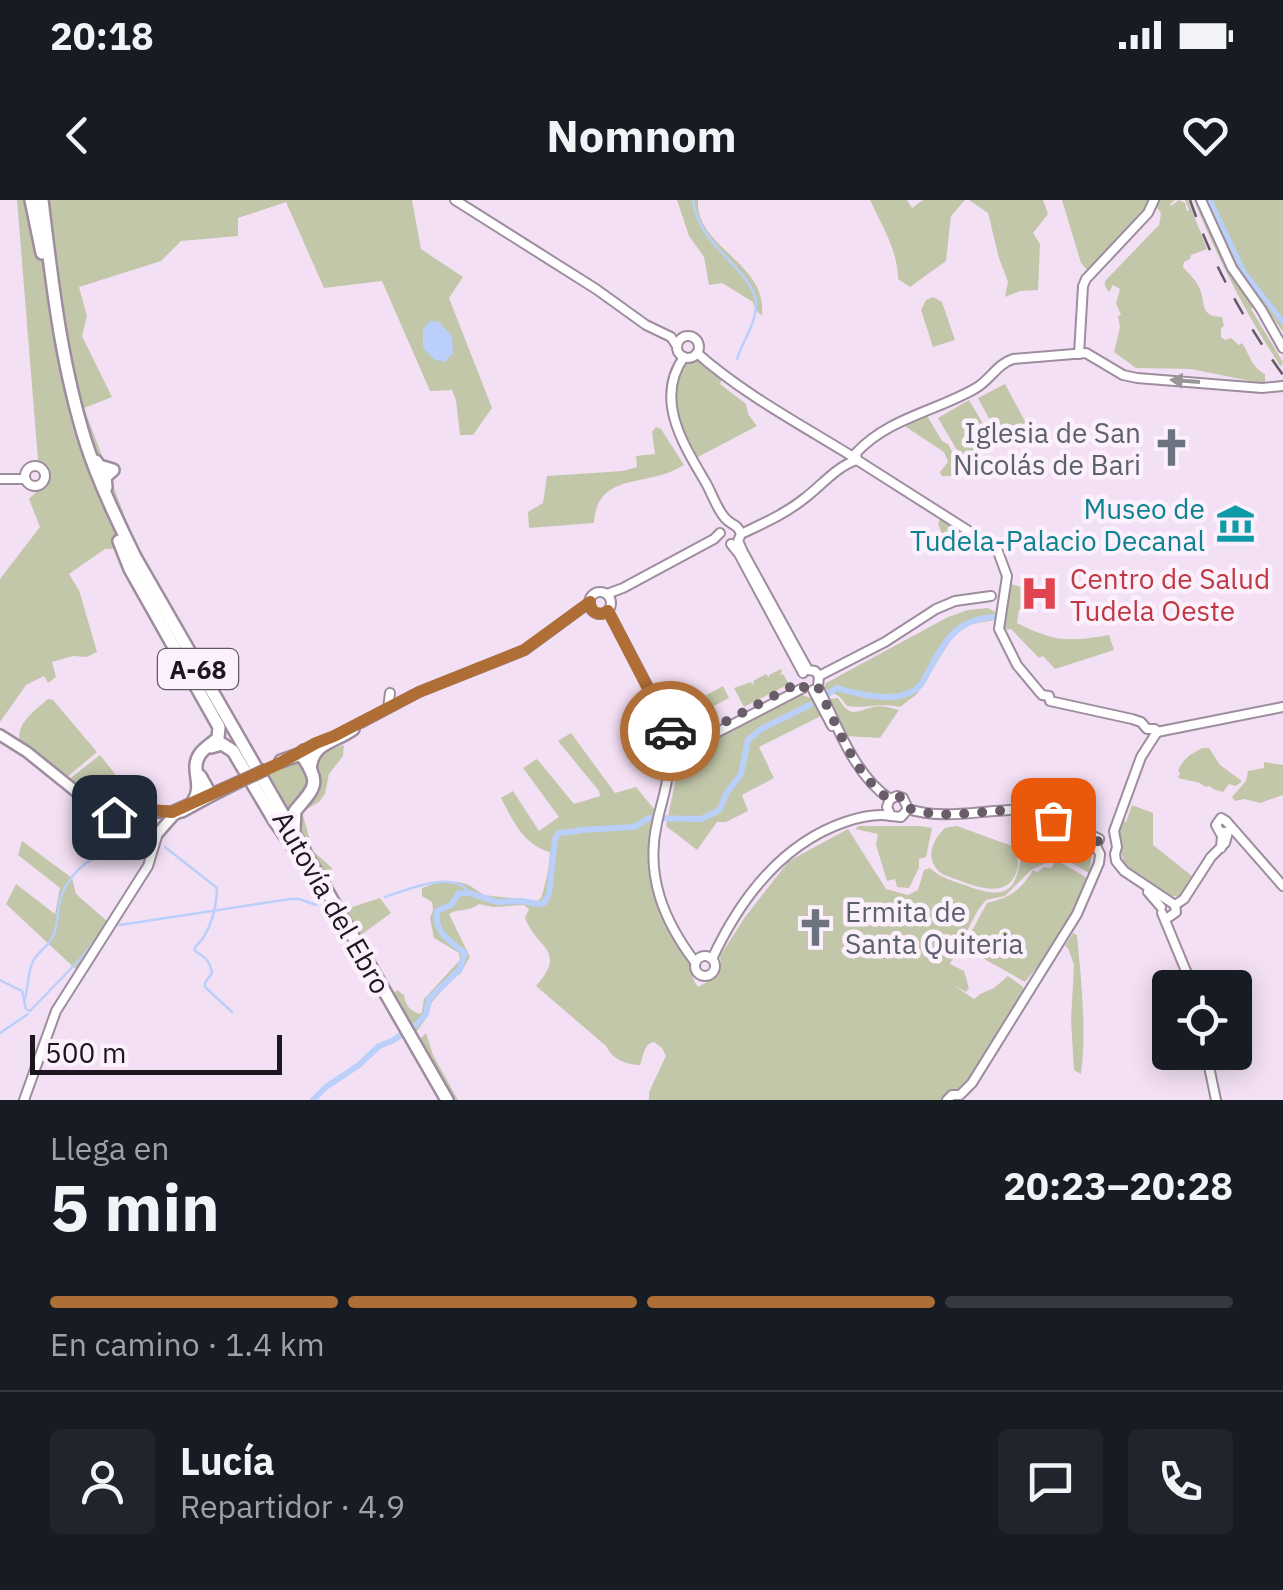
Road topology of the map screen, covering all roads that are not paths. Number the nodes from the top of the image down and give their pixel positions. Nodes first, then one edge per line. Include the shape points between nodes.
1 (39, 200) edge
2 (456, 200) edge
3 (1154, 200) edge
4 (1200, 200) edge
5 (680, 348) junction
6 (1283, 348) edge
7 (696, 353) junction
8 (1082, 354) junction
9 (1283, 386) edge
10 (74, 414) junction
11 (853, 457) junction
12 (23, 476) dead end
13 (0, 478) edge
14 (731, 534) junction
15 (124, 544) junction
16 (1004, 594) junction
17 (991, 600) junction
18 (590, 602) junction
19 (604, 606) junction
20 (1002, 606) junction
21 (440, 680) dead end
22 (810, 681) junction
23 (410, 696) junction
24 (1283, 707) edge
25 (227, 720) junction
26 (359, 725) junction
27 (0, 734) edge
28 (1151, 734) junction
29 (326, 740) junction
30 (676, 746) junction
31 (305, 763) junction
32 (672, 763) junction
33 (276, 764) junction
34 (239, 782) junction
35 (225, 787) joint
36 (207, 789) junction
37 (193, 802) junction
38 (889, 807) junction
39 (182, 811) junction
40 (907, 811) junction
41 (161, 813) junction
42 (166, 824) junction
43 (148, 827) junction
44 (1100, 839) junction
45 (1116, 840) junction
46 (294, 850) junction
47 (1107, 855) junction
48 (1283, 888) edge
49 (1168, 910) junction
50 (339, 912) junction
51 (711, 958) junction
52 (697, 960) junction
53 (1185, 970) edge
54 (398, 1021) junction
55 (412, 1046) junction
56 (1210, 1070) edge
57 (964, 1098) edge
58 (24, 1100) edge
59 (439, 1100) edge
60 (447, 1100) edge
61 (948, 1100) edge
62 (1216, 1100) edge

1 - 10 highway, Autovía del Ebro / A-68 via 53,332
2 - 5 street via 609,295
3 - 8 street via 1086,279
4 - 6 street via 1232,268
5 - 7 street via 692,357
5 - 7 street via 688,336 695,339
5 - 14 street via 667,384 670,425
7 - 11 street
9 -> 8 street via 1137,378
8 - 11 street via 1004,362 976,388 898,423
10 - 15 highway, Autovía del Ebro / A-68 via 90,476
10 - 15 highway via 99,466 113,470 105,483 128,537
11 - 14 street via 771,522
11 - 16 street via 1000,553
12 - 13 street
14 - 19 street via 644,577
14 - 22 street
15 - 25 highway, Autovía del Ebro / A-68
15 - 37 highway via 130,569 220,727 196,763 199,790
15 - 46 highway, Autovía del Ebro / A-68
16 - 17 street
16 - 20 street
17 - 20 street
17 - 22 street via 955,601
18 - 19 street
18 - 19 street via 595,593
18 - 23 street via 524,650
19 - 26 street via 566,622 516,657
19 - 30 street
20 - 28 street via 999,629 1017,665 1046,698 1132,718
21 - 23 street
22 - 30 street
22 - 38 street
23 - 26 street
24 - 28 street
25 - 31 highway via 280,801 295,804 308,794
25 - 50 highway, Autovía del Ebro / A-68
26 - 29 main road
26 - 31 highway
27 - 43 main road via 97,808
28 - 44 street via 1110,833
28 - 45 street
29 - 31 highway via 302,751
29 - 33 main road
30 - 32 street via 682,757
30 - 32 street via 663,756
31 - 33 highway
31 - 50 highway via 314,787 294,812 293,828
32 - 52 street via 658,828 658,870 676,928
33 - 34 main road, bridge
34 - 35 main road
34 - 39 main road
35 - 36 highway
36 - 37 main road
36 - 39 highway
36 - 46 highway via 198,768 202,756 228,746
37 - 41 main road
38 - 40 street via 898,818
38 - 40 street via 896,796
38 - 51 street via 827,827 780,857 748,894
39 - 42 main road
40 - 44 street via 1039,812
41 - 42 main road
41 - 43 main road via 152,810
42 - 43 main road
43 - 58 street via 148,866 56,1012
44 - 45 street
44 - 47 street via 1096,849
45 - 47 street via 1118,847
46 - 54 highway, Autovía del Ebro / A-68
47 - 49 street
47 - 57 street
48 - 49 street via 1227,831 1184,899
49 - 53 street via 1167,928
50 - 54 highway, Autovía del Ebro / A-68
51 - 52 street
51 - 52 street via 708,976 696,971
54 - 55 highway, Autovía del Ebro / A-68
55 - 59 highway, Autovía del Ebro / A-68
55 - 60 highway, Autovía del Ebro / A-68
56 - 62 street
57 - 61 street

